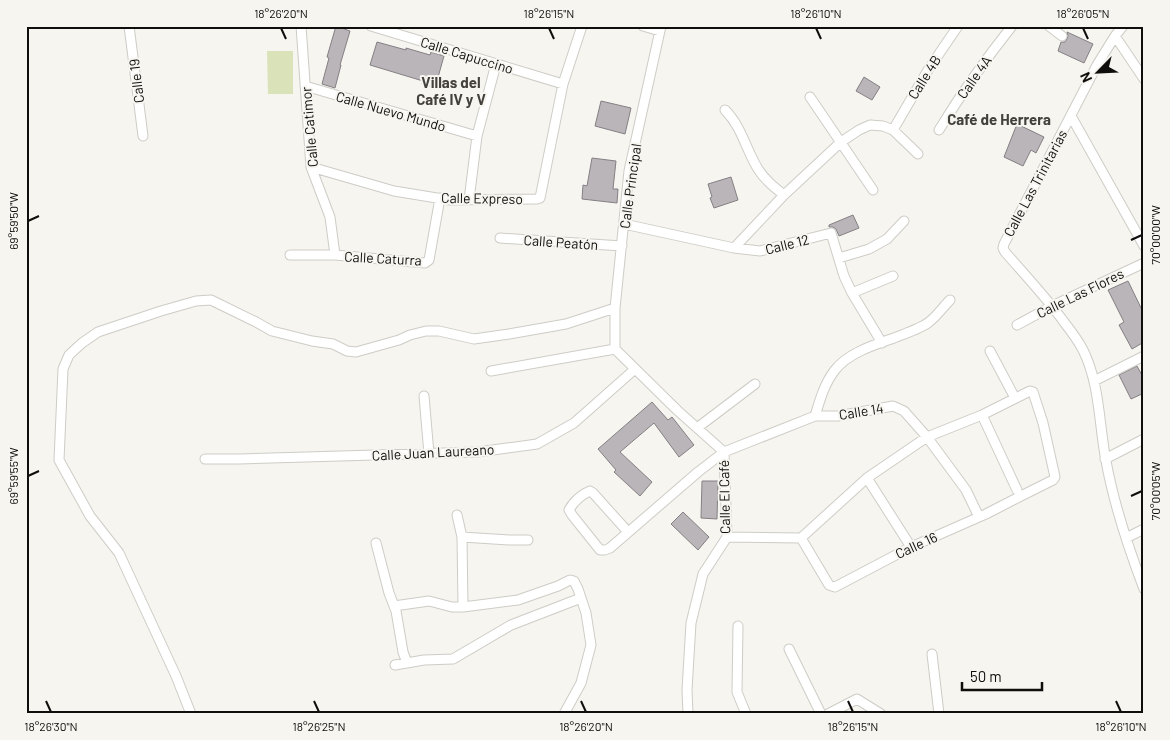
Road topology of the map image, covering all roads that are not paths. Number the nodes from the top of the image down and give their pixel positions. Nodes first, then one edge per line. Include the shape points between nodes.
1 (129, 26) edge
2 (301, 26) edge
3 (371, 26) edge
4 (582, 26) edge
5 (643, 26) edge
6 (958, 26) edge
7 (1012, 26) edge
8 (1049, 26) edge
9 (1123, 26) edge
10 (661, 29) edge
11 (1062, 36) dead end
12 (1115, 36) junction
13 (496, 64) junction
14 (1144, 79) edge
15 (563, 84) junction
16 (305, 86) junction
17 (810, 97) dead end
18 (725, 110) dead end
19 (1071, 116) junction
20 (893, 130) junction
21 (939, 130) dead end
22 (143, 136) dead end
23 (478, 136) junction
24 (841, 142) junction
25 (918, 154) dead end
26 (311, 167) junction
27 (873, 190) dead end
28 (784, 195) junction
29 (440, 198) junction
30 (469, 200) junction
31 (904, 221) dead end
32 (624, 224) junction
33 (500, 238) dead end
34 (622, 246) junction
35 (1144, 246) edge
36 (734, 248) junction
37 (290, 255) dead end
38 (335, 255) junction
39 (839, 258) junction
40 (1144, 263) edge
41 (893, 276) dead end
42 (852, 293) junction
43 (950, 300) dead end
44 (1052, 306) junction
45 (616, 308) junction
46 (1017, 325) dead end
47 (882, 342) junction
48 (615, 348) junction
49 (990, 351) dead end
50 (1144, 356) edge
51 (635, 368) junction
52 (491, 371) dead end
53 (1094, 381) junction
54 (754, 384) dead end
55 (424, 396) dead end
56 (1015, 398) junction
57 (982, 415) junction
58 (815, 416) junction
59 (697, 428) junction
60 (927, 437) junction
61 (1144, 439) edge
62 (724, 452) junction
63 (429, 454) junction
64 (205, 459) dead end
65 (1105, 459) junction
66 (867, 478) junction
67 (1017, 490) dead end
68 (457, 516) dead end
69 (979, 517) junction
70 (1144, 529) edge
71 (628, 532) junction
72 (462, 537) junction
73 (727, 537) junction
74 (801, 538) junction
75 (1126, 538) junction
76 (528, 540) dead end
77 (376, 544) dead end
78 (911, 547) junction
79 (1144, 589) edge
80 (581, 598) junction
81 (394, 606) junction
82 (463, 607) junction
83 (738, 626) dead end
84 (789, 649) dead end
85 (932, 654) dead end
86 (407, 663) junction
87 (396, 665) dead end
88 (191, 714) edge
89 (564, 714) edge
90 (688, 714) edge
91 (746, 714) edge
92 (821, 714) edge
93 (828, 714) edge
94 (881, 714) edge
95 (939, 714) edge

1 - 22 street, Calle 19
2 - 16 street, Calle Catimor
3 - 13 street, Calle Capuccino
4 - 15 street, Calle Expreso
5 - 10 street
6 - 20 street, Calle 4B
7 - 21 street, Calle 4A via 961,94
8 - 11 street
9 - 12 street, Calle Las Trinitarias
10 - 32 street, Calle Principal via 629,171
12 - 14 street
12 - 19 street, Calle Las Trinitarias
13 - 15 street, Calle Capuccino
13 - 23 street
15 - 30 street, Calle Expreso via 540,198
16 - 23 street, Calle Nuevo Mundo
16 - 26 street, Calle Catimor
17 - 24 street
18 - 28 street via 741,132 758,169
19 - 35 street
19 - 44 street, Calle Las Trinitarias via 1003,248
20 - 24 street via 870,125
20 - 25 street
23 - 30 street
24 - 27 street
24 - 28 street
26 - 29 street, Calle Expreso via 394,191
26 - 38 street, Calle Catimor via 330,217
28 - 36 street
29 - 30 street, Calle Expreso
29 - 38 street, Calle Caturra via 427,262
31 - 39 street via 887,239 869,249
32 - 34 street, Calle Principal
32 - 36 street, Calle 12
33 - 34 street, Calle Peatón
34 - 45 street, Calle Principal
36 - 39 street, Calle 12 via 760,251 831,233
37 - 38 street
39 - 42 street, Calle 12
40 - 44 street, Calle Las Flores
41 - 42 street
42 - 47 street, Calle 12
43 - 47 street via 929,323
44 - 46 street, Calle Las Flores
44 - 53 street, Calle Las Trinitarias via 1082,348
45 - 48 street, Calle Principal
45 - 88 street via 566,324 474,339 426,331 356,352 272,331 211,300 196,301 98,332 69,355 63,369 58,460 90,516 119,553
47 - 58 street via 858,352 835,370
48 - 51 street, Calle El Café
48 - 52 street
49 - 56 street
50 - 53 street
51 - 59 street, Calle El Café
51 - 63 street, Calle Juan Laureano via 574,423 537,444 478,452
53 - 65 street, Calle Las Trinitarias
54 - 59 street
55 - 63 street
56 - 57 street
56 - 69 street, Calle 16 via 1033,392 1055,477
57 - 60 street
57 - 67 street
58 - 60 street, Calle 14 via 838,416 893,406 904,411
58 - 62 street, Calle 14
59 - 62 street, Calle El Café
60 - 66 street
60 - 69 street, Calle 14 via 966,490
61 - 65 street
62 - 71 street, Calle 14
62 - 73 street, Calle El Café
63 - 64 street, Calle Juan Laureano
65 - 75 street, Calle Las Trinitarias
66 - 74 street
66 - 78 street
68 - 72 street
69 - 78 street, Calle 16
70 - 75 street
71 - 71 street, Calle 14 via 590,491 569,510 600,550 610,548
72 - 76 street
72 - 82 street
73 - 74 street
73 - 90 street, Calle El Café via 703,574 691,623 686,690
74 - 78 street, Calle 16 via 829,585 834,586
75 - 79 street, Calle Las Trinitarias
77 - 81 street
80 - 82 street via 574,581 570,580 518,600
80 - 86 street via 511,625 453,659
80 - 89 street via 591,645 581,683
81 - 82 street via 429,601
81 - 86 street
83 - 91 street via 737,692
84 - 92 street
85 - 95 street
86 - 87 street
93 - 94 street via 857,698

